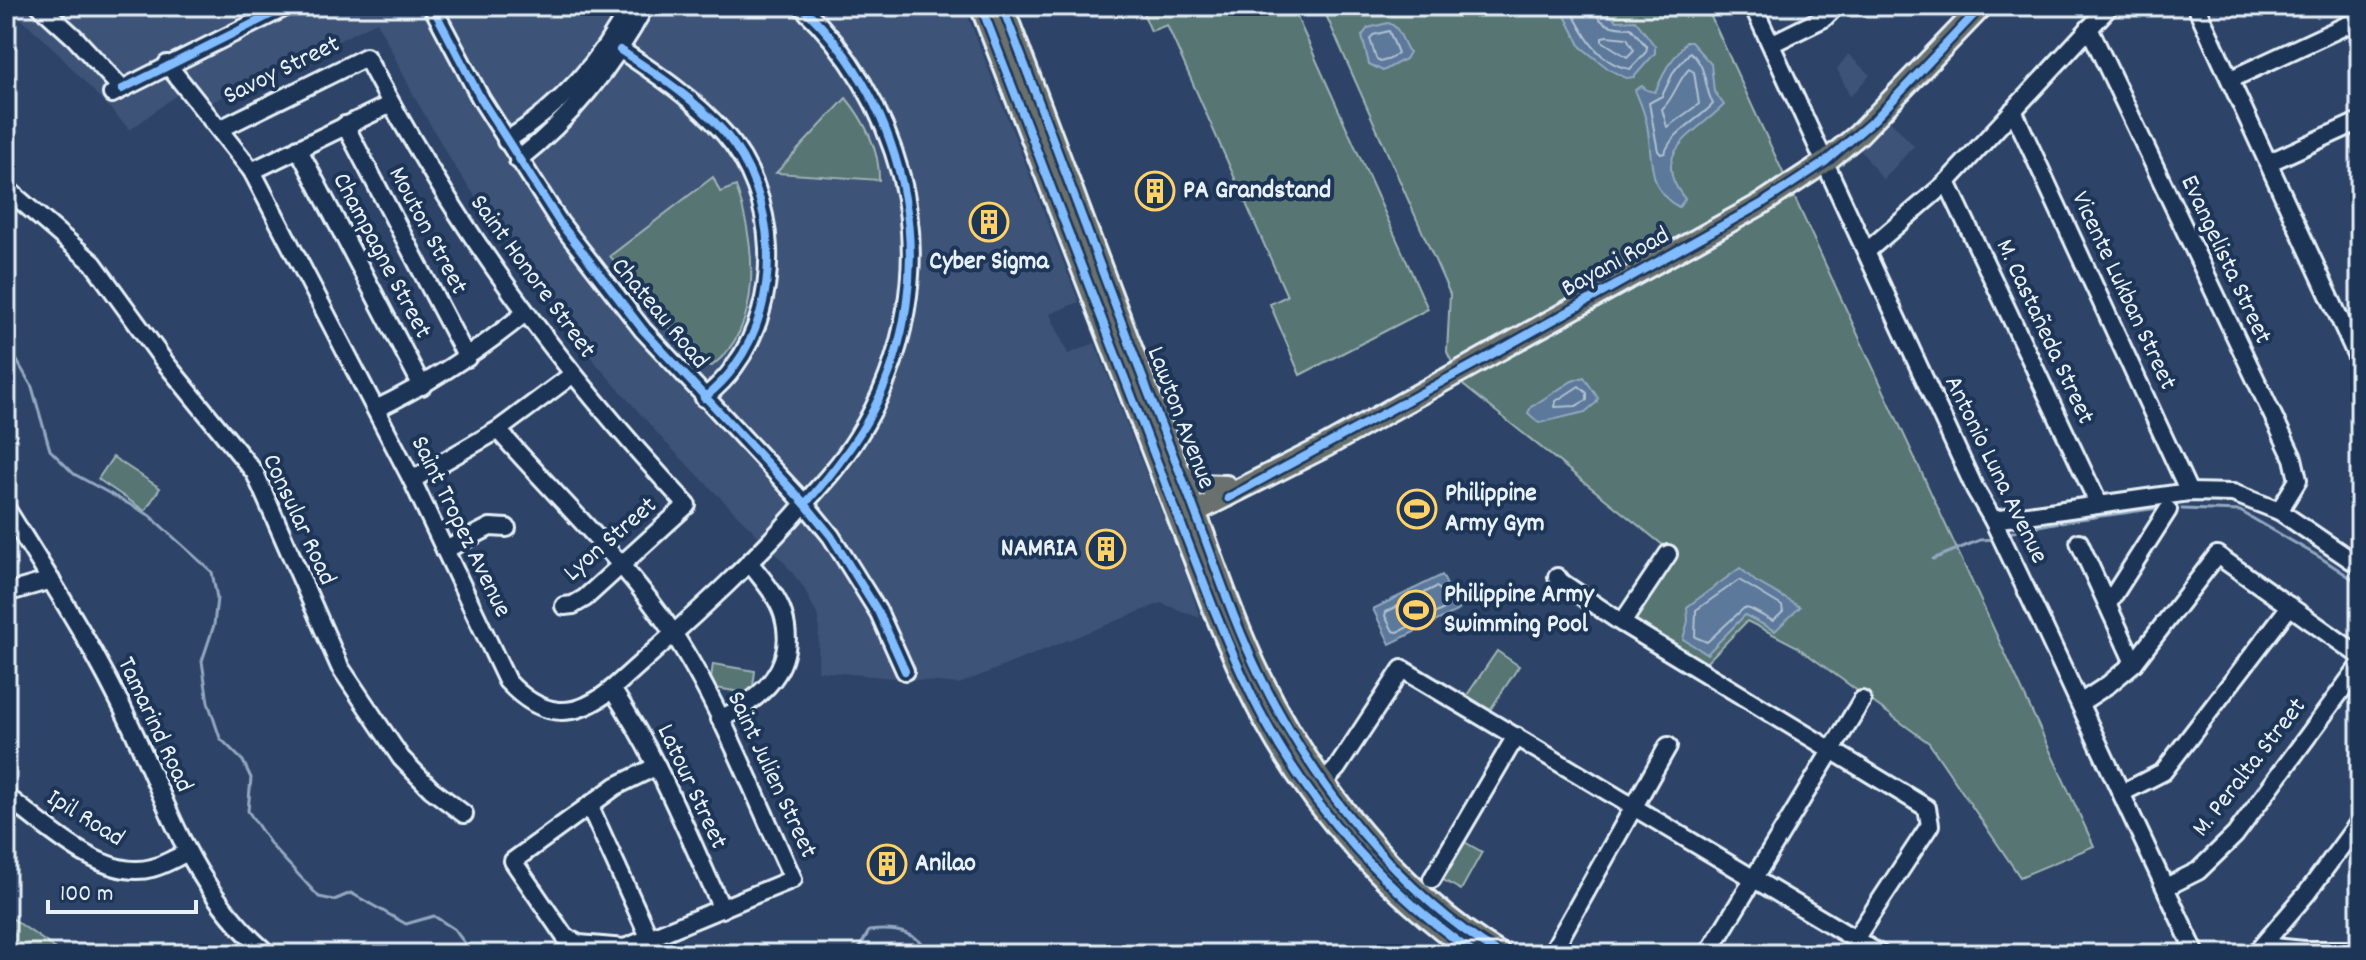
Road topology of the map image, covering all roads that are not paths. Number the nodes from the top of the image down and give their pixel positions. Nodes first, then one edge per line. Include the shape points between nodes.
1 (40, 6) edge
2 (288, 6) edge
3 (432, 6) edge
4 (629, 6) edge
5 (645, 6) edge
6 (981, 6) edge
7 (1002, 6) edge
8 (1753, 6) edge
9 (1836, 6) edge
10 (1964, 6) edge
11 (1982, 6) edge
12 (2110, 6) edge
13 (2196, 6) edge
14 (807, 7) edge
15 (2360, 19) edge
16 (2089, 28) junction
17 (1771, 44) junction
18 (614, 46) junction
19 (366, 57) joint
20 (167, 64) junction
21 (2231, 79) junction
22 (391, 104) junction
23 (2013, 110) junction
24 (2359, 123) edge
25 (345, 125) junction
26 (220, 129) junction
27 (506, 141) junction
28 (298, 148) junction
29 (1823, 157) junction
30 (518, 160) junction
31 (2270, 162) junction
32 (252, 171) junction
33 (1947, 182) junction
34 (6, 188) edge
35 (1867, 251) junction
36 (524, 314) junction
37 (467, 358) junction
38 (2360, 363) edge
39 (572, 375) junction
40 (422, 386) junction
41 (704, 398) junction
42 (376, 409) junction
43 (498, 430) junction
44 (1180, 472) junction
45 (412, 480) junction
46 (1227, 492) junction
47 (2189, 492) junction
48 (2098, 503) junction
49 (805, 504) junction
50 (687, 505) joint
51 (6, 508) edge
52 (2168, 510) dead end
53 (2279, 511) junction
54 (1186, 512) junction
55 (1993, 520) junction
56 (507, 528) dead end
57 (1205, 538) junction
58 (2079, 542) dead end
59 (445, 550) junction
60 (1668, 554) dead end
61 (749, 562) junction
62 (621, 566) junction
63 (2360, 566) edge
64 (1557, 577) dead end
65 (51, 580) junction
66 (6, 593) edge
67 (2108, 604) junction
68 (564, 606) dead end
69 (2290, 606) junction
70 (1622, 623) junction
71 (673, 633) junction
72 (2360, 656) edge
73 (2134, 663) junction
74 (2360, 665) edge
75 (905, 671) dead end
76 (612, 689) junction
77 (1862, 700) dead end
78 (2080, 703) junction
79 (720, 719) junction
80 (1516, 736) junction
81 (1668, 746) dead end
82 (1832, 750) junction
83 (657, 766) junction
84 (1323, 783) junction
85 (2122, 793) junction
86 (6, 796) edge
87 (589, 805) junction
88 (1634, 807) junction
89 (464, 814) dead end
90 (2360, 821) edge
91 (186, 853) junction
92 (1754, 878) junction
93 (1432, 879) dead end
94 (2166, 887) junction
95 (722, 909) junction
96 (650, 939) junction
97 (1855, 939) junction
98 (2259, 950) edge
99 (2360, 950) edge
100 (268, 954) edge
101 (1475, 954) edge
102 (1500, 954) edge
103 (1551, 954) edge
104 (1708, 954) edge
105 (1880, 954) edge
106 (2196, 954) edge

1 - 20 street via 74,37 117,91
2 - 20 street
3 - 27 street, Chateau Road
4 - 18 street
5 - 18 street
6 - 54 main road, Lawton Avenue
7 - 44 main road, Lawton Avenue
8 - 17 street, Antonio Luna Avenue
9 - 17 street via 1824,18
10 - 29 main road, Bayani Road
11 - 29 main road, Bayani Road via 1875,119
12 - 16 street
13 - 21 street
14 - 49 street, Saint Tropez Avenue via 855,69 891,140 906,194 911,264 897,350 874,409 841,463
15 - 21 street
16 - 23 street
16 - 53 street, Evangelista Street via 2293,458 2298,480
17 - 29 street, Antonio Luna Avenue
18 - 27 street via 548,111
18 - 30 street via 595,85
18 - 41 street via 713,120 732,144 760,201 769,258 764,300 735,366
19 - 22 street, Saint Honore Street
19 - 26 street, Savoy Street
20 - 26 street, Saint Tropez Avenue
21 - 31 street
22 - 25 street
22 - 36 street, Saint Honore Street via 454,211
23 - 33 street
23 - 47 street, Vicente Lukban Street
24 - 31 street
25 - 28 street
25 - 37 street, Mouton Street
26 - 32 street, Saint Tropez Avenue
27 - 30 street, Chateau Road
28 - 32 street
28 - 40 street, Champagne Street
29 - 35 street, Antonio Luna Avenue
29 - 46 main road, Bayani Road via 1761,204
30 - 41 street, Chateau Road via 598,274
31 - 38 street
32 - 42 street, Saint Tropez Avenue
33 - 35 street
33 - 48 street, M. Castañeda Street
34 - 89 street, Consular Road via 93,263 255,473 340,667 401,758
35 - 55 street, Antonio Luna Avenue
36 - 37 street
36 - 39 street, Saint Honore Street
37 - 40 street
39 - 43 street
39 - 50 street, Saint Honore Street
40 - 42 street
41 - 49 street, Chateau Road
42 - 45 street, Saint Tropez Avenue
43 - 45 street
43 - 62 street, Saint Julien Street
44 - 46 main road via 1199,485
44 - 54 main road, Lawton Avenue
45 - 59 street, Saint Tropez Avenue
46 - 54 main road, Bayani Road
46 - 57 main road
47 - 48 street
47 - 53 street via 2233,493
48 - 55 street
49 - 61 street, Saint Tropez Avenue
49 - 75 street, Chateau Road via 851,565
50 - 62 street, Lyon Street
51 - 65 street, Tamarind Road
52 - 67 street
53 - 63 street
54 - 57 main road, Lawton Avenue
54 - 101 main road, Lawton Avenue via 1247,688 1308,788 1396,889
55 - 78 street, Antonio Luna Avenue
56 - 59 street via 490,527
57 - 84 main road, Lawton Avenue via 1260,675
58 - 67 street
59 - 76 street, Saint Tropez Avenue via 507,681 521,697 539,708 571,711 590,706
60 - 70 street
61 - 71 street, Saint Tropez Avenue
61 - 79 street via 783,614 785,652 769,687 755,701
62 - 68 street, Lyon Street via 585,598
62 - 71 street, Saint Julien Street
64 - 70 street
65 - 66 street
65 - 91 street, Tamarind Road via 131,725
67 - 73 street
69 - 72 street
69 - 73 street via 2217,555
69 - 85 street via 2163,772
70 - 82 street
71 - 76 street, Saint Tropez Avenue
71 - 79 street, Saint Julien Street
73 - 78 street
74 - 94 street, M. Peralta Street via 2235,835 2198,871
76 - 83 street, Latour Street
77 - 82 street
78 - 85 street, Antonio Luna Avenue
79 - 95 street, Saint Julien Street via 793,879
80 - 84 street via 1402,669
80 - 88 street
80 - 93 street
81 - 88 street
82 - 92 street
82 - 97 street via 1930,814 1930,825
83 - 87 street
83 - 95 street, Latour Street
84 - 102 main road, Lawton Avenue via 1429,901
85 - 94 street, Antonio Luna Avenue
86 - 91 street, Ipil Road via 73,846 119,870 154,868
87 - 96 street
87 - 96 street, Saint Julien Street via 513,861 565,937 579,944 625,948
88 - 92 street
88 - 103 street
90 - 98 street
91 - 100 street, Tamarind Road via 224,907
92 - 97 street
92 - 104 street
94 - 106 street, Antonio Luna Avenue
95 - 96 street, Saint Julien Street
97 - 105 street
98 - 99 street

